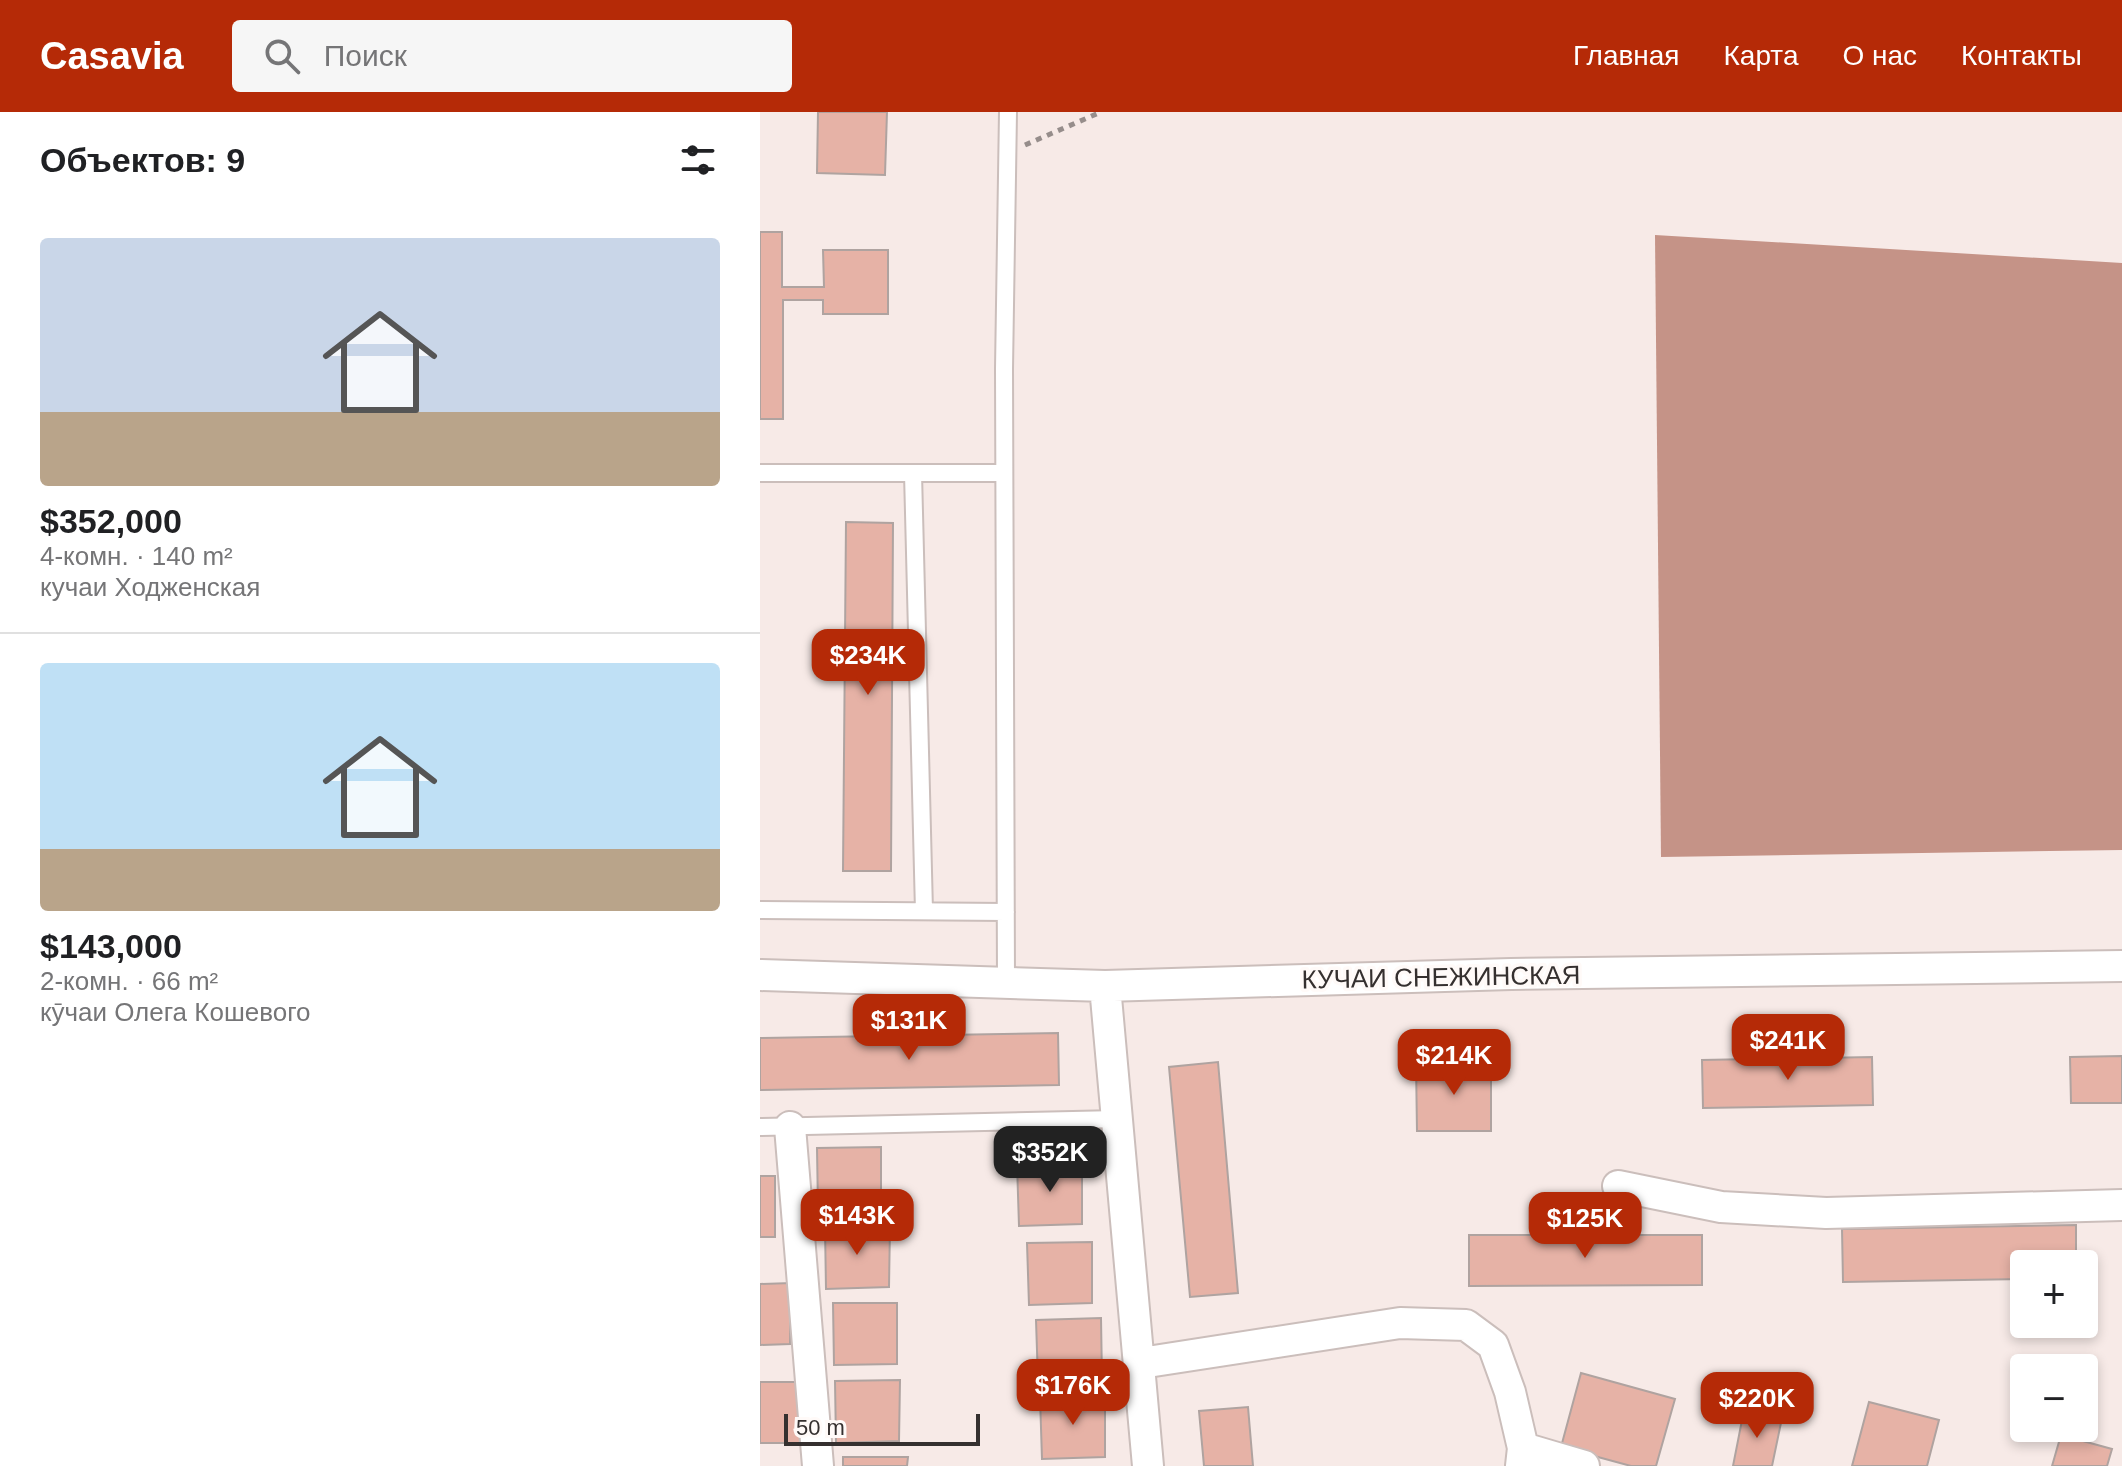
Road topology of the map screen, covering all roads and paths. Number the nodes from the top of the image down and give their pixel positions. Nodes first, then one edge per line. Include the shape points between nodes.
1 (1008, 112) edge
2 (1101, 112) edge
3 (1007, 153) junction
4 (760, 473) edge
5 (913, 473) junction
6 (1004, 473) junction
7 (760, 910) edge
8 (924, 911) junction
9 (1006, 912) junction
10 (2122, 966) edge
11 (760, 975) edge
12 (1006, 980) junction
13 (1105, 986) junction
14 (1118, 1119) junction
15 (760, 1127) edge
16 (790, 1127) junction
17 (1618, 1186) dead end
18 (2122, 1205) edge
19 (1141, 1363) junction
20 (1522, 1457) edge
21 (818, 1466) edge
22 (1148, 1466) edge
23 (1584, 1466) edge

1 - 3 lane
2 - 3 path
3 - 6 lane
4 - 5 lane
5 - 6 lane
5 - 8 lane
6 - 9 lane
7 - 8 lane
8 - 9 lane
9 - 12 lane
10 - 13 street, КУЧАИ СНЕЖИНСКАЯ via 1511,974
11 - 12 street, КУЧАИ СНЕЖИНСКАЯ
12 - 13 street, КУЧАИ СНЕЖИНСКАЯ
13 - 14 street
14 - 16 lane
14 - 19 street
15 - 16 lane
16 - 21 street
17 - 18 street via 1721,1207 1826,1213
19 - 20 street via 1400,1323 1466,1325 1493,1345 1510,1392
19 - 22 street
20 - 23 street

